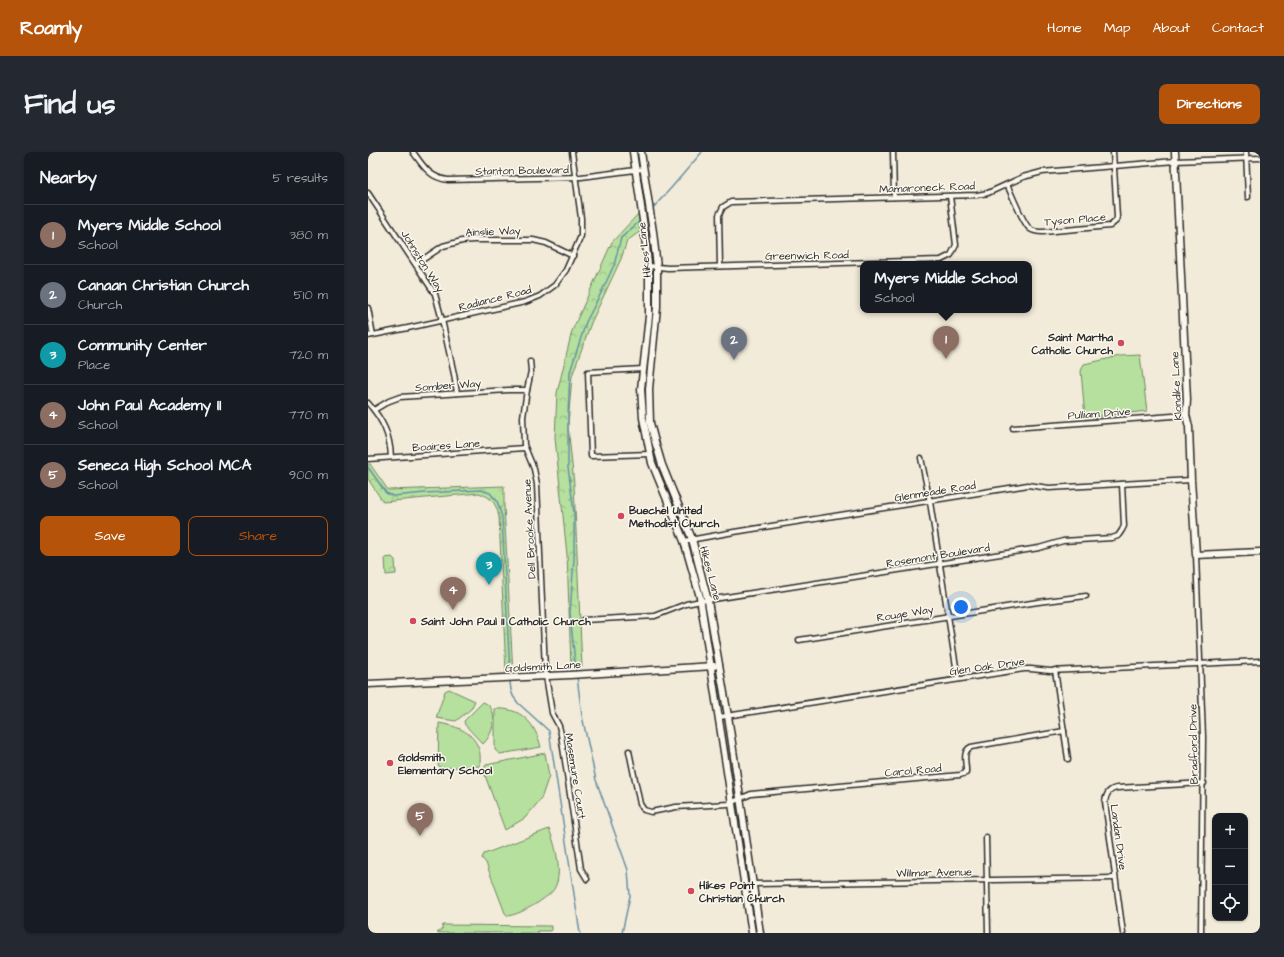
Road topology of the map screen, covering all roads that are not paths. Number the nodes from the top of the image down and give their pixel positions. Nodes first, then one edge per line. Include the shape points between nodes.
1 (413, 152) edge
2 (572, 152) edge
3 (633, 152) edge
4 (641, 152) edge
5 (893, 152) edge
6 (1113, 152) edge
7 (1175, 152) edge
8 (1246, 152) edge
9 (1246, 158) junction
10 (1260, 158) edge
11 (1175, 161) junction
12 (1114, 166) junction
13 (643, 168) junction
14 (636, 170) junction
15 (576, 177) junction
16 (1007, 185) junction
17 (368, 193) edge
18 (950, 196) junction
19 (1248, 197) dead end
20 (894, 198) junction
21 (573, 256) junction
22 (925, 261) edge
23 (416, 264) junction
24 (860, 264) edge
25 (649, 266) junction
26 (720, 266) junction
27 (657, 267) junction
28 (368, 308) edge
29 (442, 320) junction
30 (373, 335) junction
31 (368, 336) edge
32 (530, 361) dead end
33 (643, 369) junction
34 (527, 390) junction
35 (456, 393) junction
36 (368, 403) edge
37 (374, 410) junction
38 (1186, 415) junction
39 (1013, 428) dead end
40 (525, 448) junction
41 (650, 454) junction
42 (392, 457) junction
43 (921, 458) dead end
44 (368, 459) edge
45 (1191, 480) junction
46 (1122, 484) junction
47 (930, 502) junction
48 (692, 539) junction
49 (684, 541) junction
50 (1260, 552) edge
51 (1196, 555) junction
52 (940, 564) junction
53 (1086, 596) dead end
54 (701, 601) junction
55 (708, 601) junction
56 (948, 616) junction
57 (584, 620) dead end
58 (799, 640) dead end
59 (1260, 661) edge
60 (1200, 663) junction
61 (712, 666) junction
62 (719, 666) junction
63 (1055, 670) junction
64 (546, 675) junction
65 (958, 679) junction
66 (368, 684) edge
67 (728, 716) junction
68 (720, 717) junction
69 (1064, 731) junction
70 (629, 751) dead end
71 (1068, 759) dead end
72 (1204, 783) junction
73 (740, 799) junction
74 (732, 802) junction
75 (986, 837) dead end
76 (1116, 878) junction
77 (587, 879) dead end
78 (987, 880) junction
79 (752, 884) junction
80 (752, 933) edge
81 (760, 933) edge
82 (988, 933) edge
83 (1123, 933) edge
84 (1201, 933) edge

1 - 15 street, Stanton Boulevard via 427,171 443,180
2 - 15 street, Radiance Road
3 - 14 main road, Hikes Lane
4 - 13 main road, Hikes Lane
5 - 20 street
6 - 12 street
7 - 11 main road, Klondike Lane
8 - 9 street
9 - 10 street, Mamaroneck Road
9 - 11 street, Mamaroneck Road
9 - 19 street
11 - 12 street, Mamaroneck Road
11 - 38 main road, Klondike Lane
12 - 16 street, Mamaroneck Road via 1042,172
12 - 16 street, Tyson Place via 1118,217 1114,224 1107,227 1043,232 1031,230 1026,225
13 - 14 street, Stanton Boulevard
13 - 27 main road, Hikes Lane
14 - 15 street, Stanton Boulevard
14 - 25 main road, Hikes Lane
15 - 21 street, Radiance Road via 582,225 581,236
16 - 18 street, Mamaroneck Road via 984,194
17 - 23 street, Johnston Way
18 - 20 street, Mamaroneck Road
18 - 22 street, Greenwich Road via 955,249 951,256 941,260
20 - 26 street, Mamaroneck Road via 728,203 719,215
21 - 23 street, Ainslie Way via 546,243 533,240 474,240 443,246
21 - 29 street, Radiance Road via 562,278 540,296 524,302
23 - 29 street, Johnston Way via 435,294
24 - 26 street, Greenwich Road
25 - 27 street, Greenwich Road
25 - 33 main road, Hikes Lane via 649,316
26 - 27 street, Greenwich Road
27 - 48 main road, Hikes Lane via 657,307 649,389 650,423 662,465
28 - 30 street
29 - 30 street, Radiance Road
29 - 35 street, Johnston Way
30 - 31 street, Radiance Road
32 - 34 street, Dell Brooke Avenue via 531,371
33 - 41 main road, Hikes Lane via 641,403
33 - 41 street via 588,372 591,456
34 - 35 street, Somber Way
34 - 40 street, Dell Brooke Avenue via 523,417
35 - 37 street, Somber Way via 400,397
36 - 37 street
37 - 42 street via 387,431
38 - 39 street, Pulliam Drive
38 - 45 main road, Klondike Lane via 1189,427
40 - 42 street, Boaires Lane
40 - 64 street, Dell Brooke Avenue via 534,469 536,484
41 - 49 main road, Hikes Lane
42 - 44 street, Boaires Lane
43 - 47 street
45 - 46 street, Glenmeade Road
45 - 51 main road, Klondike Lane
46 - 47 street, Glenmeade Road via 1049,488 1028,486
46 - 52 street, Rosemont Boulevard via 1124,526 1115,537 1064,541 1039,548
47 - 48 street, Glenmeade Road
47 - 52 street
48 - 49 street, Glenmeade Road
48 - 55 main road, Hikes Lane
49 - 54 main road, Hikes Lane
50 - 51 main road
51 - 60 street, Bradford Drive
52 - 55 street, Rosemont Boulevard
52 - 56 street
53 - 56 street, Rouge Way
54 - 55 street, Rosemont Boulevard
54 - 57 street, Rosemont Boulevard via 655,616
54 - 61 main road, Hikes Lane
55 - 62 main road, Hikes Lane
56 - 58 street, Rouge Way
56 - 65 street
59 - 60 street, Glen Oak Drive
60 - 63 street, Glen Oak Drive
60 - 72 street, Bradford Drive
61 - 62 main road, Goldsmith Lane
61 - 64 main road, Goldsmith Lane
61 - 68 main road, Hikes Lane
62 - 67 main road, Hikes Lane
63 - 65 street, Glen Oak Drive via 1024,669
63 - 69 street
64 - 66 main road, Goldsmith Lane
64 - 77 street, Masemure Court via 552,713 561,734 581,869
65 - 67 street, Glen Oak Drive
67 - 68 street, Glen Oak Drive
67 - 73 main road, Hikes Lane
68 - 74 main road, Hikes Lane
69 - 71 street
69 - 73 street, Carol Road via 968,748 965,752 964,775 751,794
70 - 74 street via 638,798 644,810 651,812
72 - 76 street, Landan Drive via 1117,788 1107,793 1105,802
72 - 84 street, Bradford Drive
73 - 74 street
73 - 79 main road, Hikes Lane
74 - 80 main road, Hikes Lane
75 - 78 street
76 - 78 street, Willmar Avenue
76 - 83 street, Landan Drive
78 - 79 street, Willmar Avenue
78 - 82 street
79 - 81 main road, Hikes Lane

